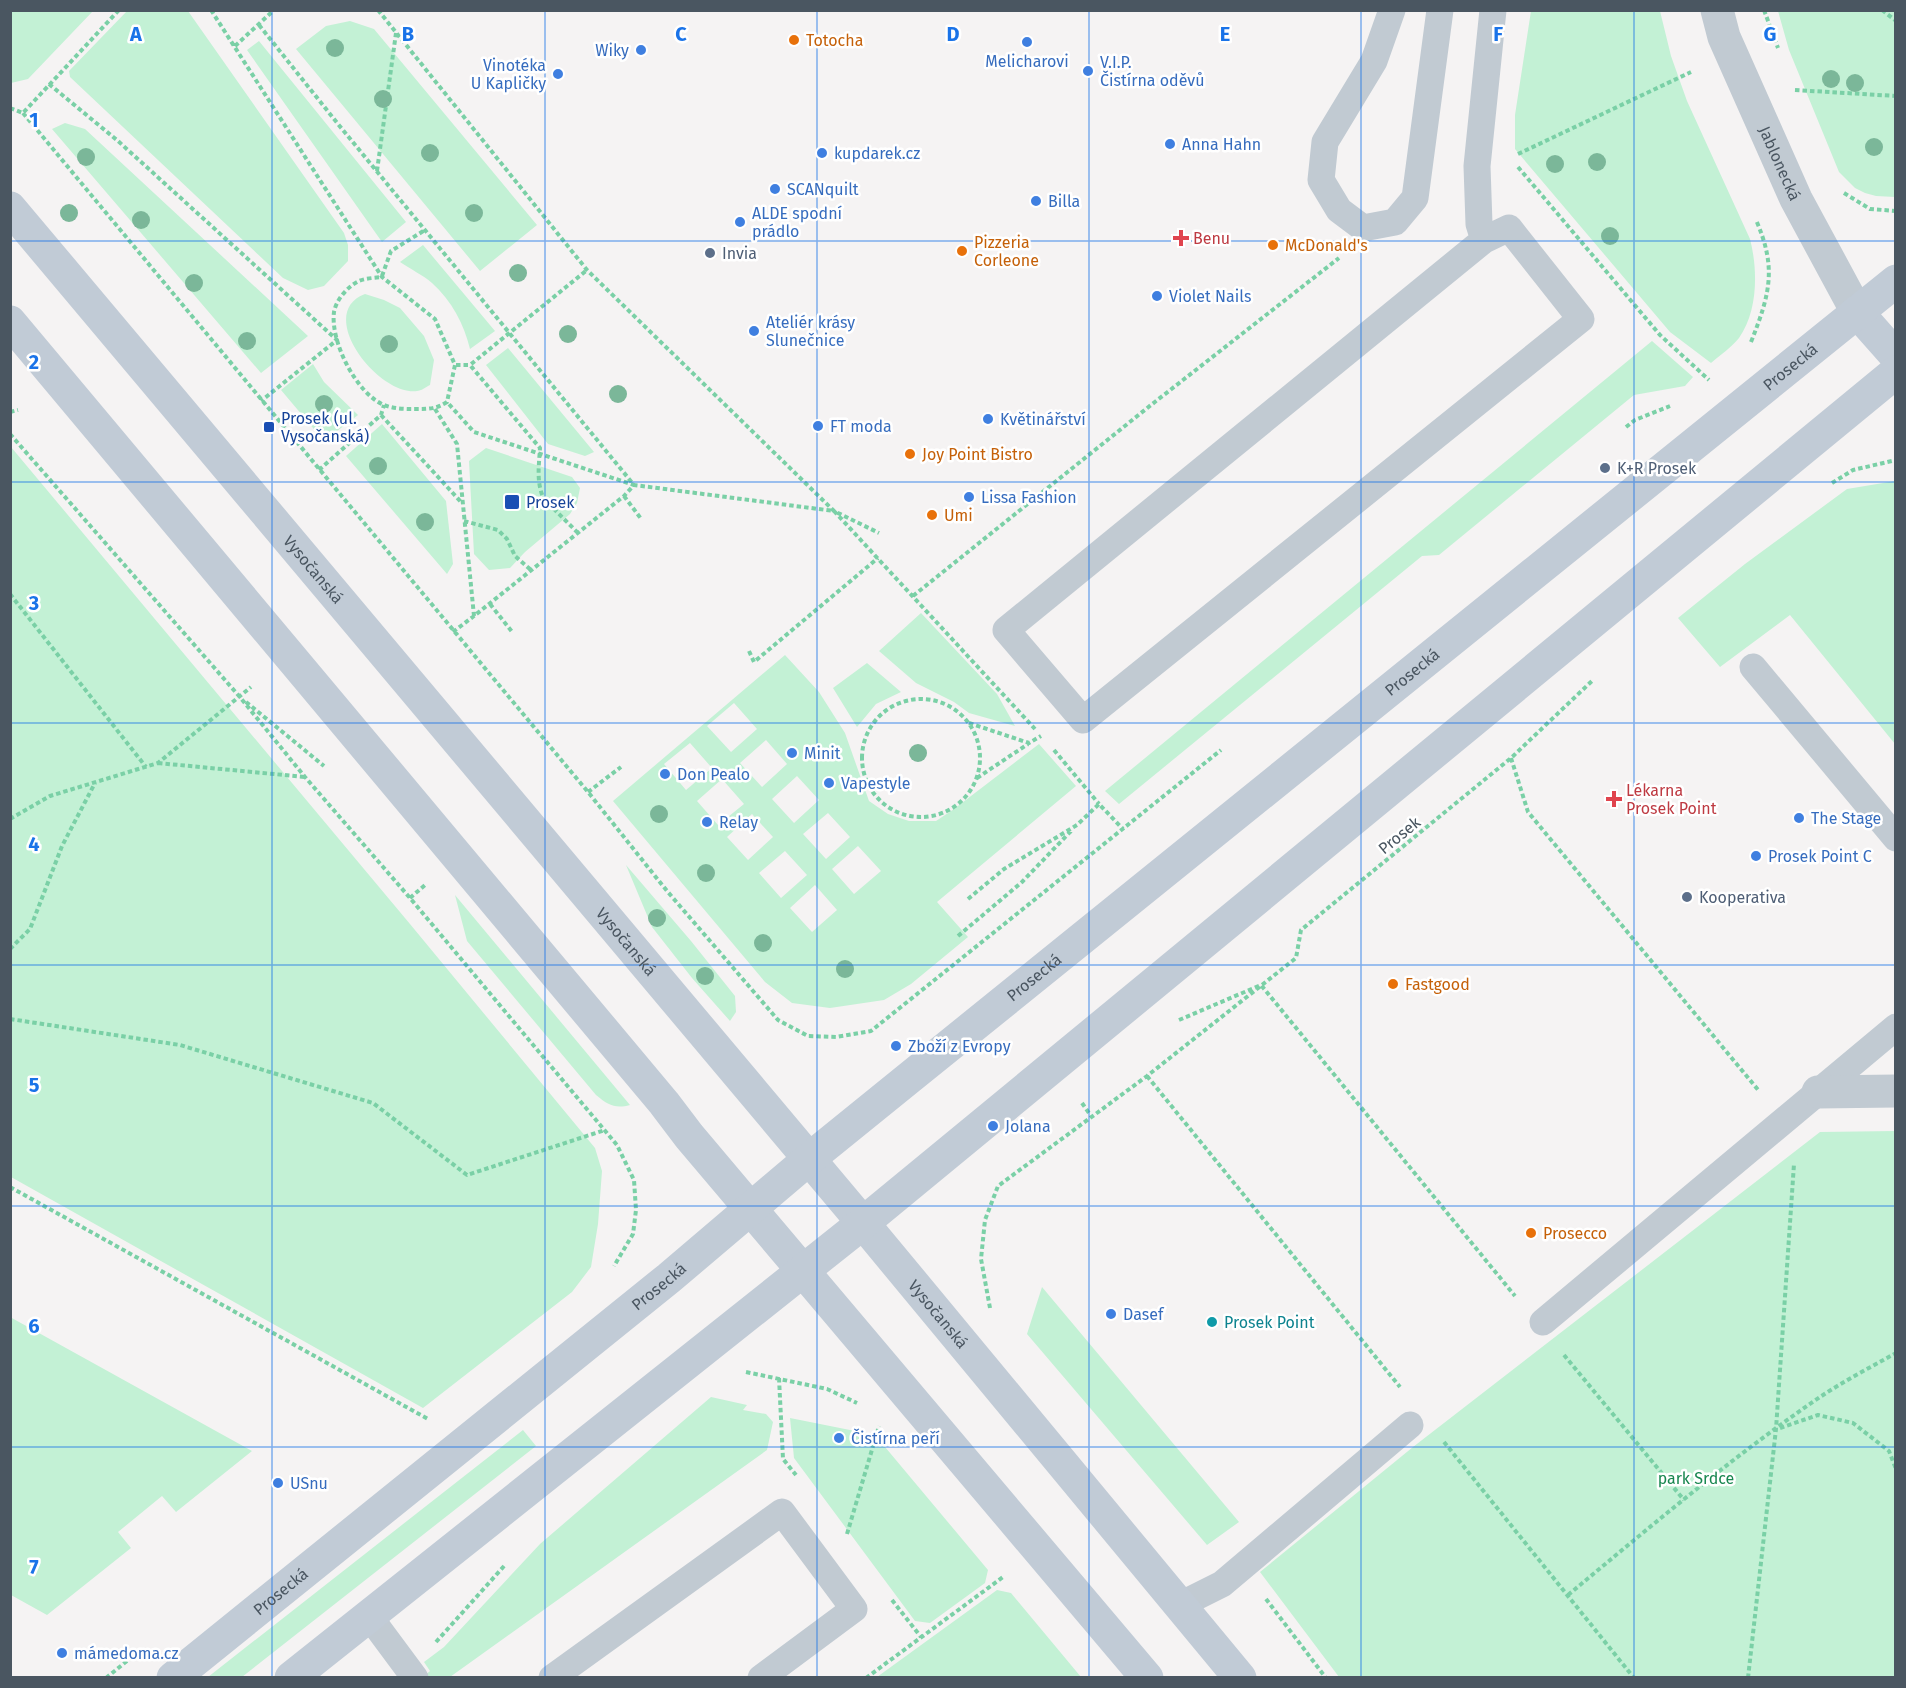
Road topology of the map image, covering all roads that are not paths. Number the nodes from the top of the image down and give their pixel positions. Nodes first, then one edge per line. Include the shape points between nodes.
1 (1392, 10) edge
2 (1440, 10) edge
3 (1493, 10) edge
4 (1717, 10) edge
5 (10, 208) edge
6 (1484, 240) junction
7 (1896, 280) edge
8 (1857, 312) junction
9 (10, 322) edge
10 (1896, 356) edge
11 (1896, 372) edge
12 (1753, 667) dead end
13 (1896, 838) edge
14 (1896, 1027) edge
15 (1896, 1091) edge
16 (1818, 1092) junction
17 (809, 1159) junction
18 (751, 1210) junction
19 (863, 1223) junction
20 (802, 1271) junction
21 (1543, 1323) dead end
22 (1410, 1425) dead end
23 (1180, 1605) junction
24 (369, 1616) junction
25 (173, 1677) edge
26 (291, 1677) edge
27 (415, 1677) edge
28 (552, 1677) edge
29 (761, 1677) edge
30 (1147, 1677) edge
31 (1240, 1677) edge

1 - 2 lane via 1374,61 1325,142 1321,180 1339,210 1363,228 1395,222 1415,198
3 - 6 lane via 1477,166 1479,224
4 - 8 street, Jablonecká via 1724,37 1796,199
5 - 17 main road, Vysočanská
6 - 6 lane via 1006,630 1083,720 1581,320 1509,228
7 - 8 main road, Prosecká
8 - 10 main road
8 - 17 main road, Prosecká
9 - 18 main road
11 - 19 main road
12 - 13 lane
14 - 16 lane
15 - 16 street
16 - 21 lane
17 - 18 main road, Prosecká
17 - 19 main road, Vysočanská
18 - 20 main road
18 - 25 main road, Prosecká
19 - 20 main road
19 - 23 main road, Vysočanská
20 - 24 main road
20 - 30 main road
22 - 23 lane via 1222,1584
23 - 31 main road, Vysočanská
24 - 26 main road
24 - 27 lane
28 - 29 lane via 782,1512 854,1609

